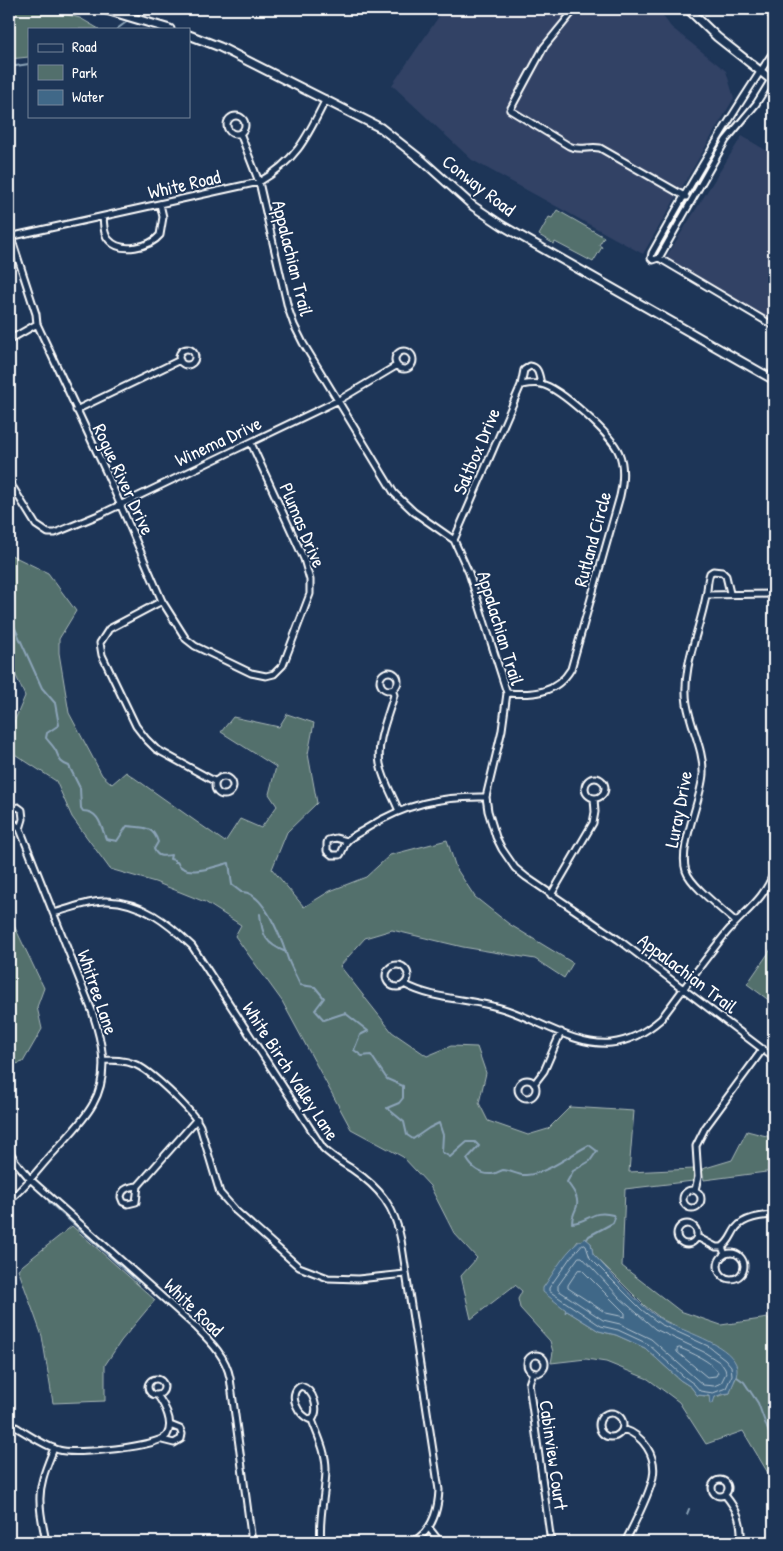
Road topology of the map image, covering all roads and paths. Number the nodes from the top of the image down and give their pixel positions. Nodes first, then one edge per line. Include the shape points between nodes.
1 (102, 9) edge
2 (575, 9) edge
3 (688, 9) edge
4 (767, 9) edge
5 (774, 15) edge
6 (167, 28) edge
7 (190, 35) edge
8 (774, 51) edge
9 (760, 72) junction
10 (773, 79) edge
11 (326, 99) junction
12 (240, 133) dead end
13 (259, 182) junction
14 (684, 196) junction
15 (691, 200) junction
16 (160, 204) junction
17 (103, 217) junction
18 (10, 237) edge
19 (659, 258) junction
20 (37, 324) junction
21 (774, 326) edge
22 (9, 340) edge
23 (180, 360) dead end
24 (396, 366) dead end
25 (774, 380) edge
26 (541, 384) junction
27 (521, 385) junction
28 (339, 400) junction
29 (76, 410) junction
30 (251, 443) junction
31 (9, 481) edge
32 (120, 504) junction
33 (454, 540) junction
34 (730, 594) junction
35 (774, 594) edge
36 (706, 595) junction
37 (162, 600) junction
38 (274, 674) joint
39 (392, 690) dead end
40 (507, 693) junction
41 (216, 782) dead end
42 (486, 797) junction
43 (594, 798) junction
44 (9, 810) edge
45 (399, 811) junction
46 (9, 818) edge
47 (20, 829) junction
48 (347, 841) dead end
49 (774, 872) edge
50 (551, 895) junction
51 (54, 913) junction
52 (736, 922) junction
53 (404, 984) junction
54 (684, 989) junction
55 (561, 1032) junction
56 (763, 1050) junction
57 (774, 1058) edge
58 (103, 1060) junction
59 (534, 1084) dead end
60 (197, 1119) junction
61 (9, 1150) edge
62 (30, 1179) junction
63 (138, 1186) dead end
64 (695, 1190) dead end
65 (9, 1200) edge
66 (774, 1215) edge
67 (696, 1237) dead end
68 (722, 1247) junction
69 (725, 1254) junction
70 (405, 1274) junction
71 (533, 1372) dead end
72 (158, 1396) dead end
73 (312, 1420) junction
74 (9, 1423) edge
75 (170, 1425) junction
76 (623, 1428) junction
77 (162, 1440) junction
78 (54, 1448) junction
79 (725, 1495) dead end
80 (429, 1528) junction
81 (46, 1542) edge
82 (252, 1542) edge
83 (321, 1542) edge
84 (415, 1542) edge
85 (440, 1542) edge
86 (551, 1542) edge
87 (625, 1542) edge
88 (741, 1542) edge

1 - 6 street
2 - 14 street via 544,47 510,110 574,148 600,148
3 - 9 street via 716,37
4 - 5 highway
7 - 11 street, Conway Road
8 - 9 street
9 - 10 street
9 - 14 street
10 - 15 street via 726,140
11 - 13 street, White Road via 291,158
11 - 25 street, Conway Road via 398,140 463,197 502,226
12 - 13 street, Appalachian Trail
13 - 16 street, White Road
13 - 28 street, Appalachian Trail via 288,308 303,343
14 - 15 street
14 - 19 street via 651,256 653,260
15 - 19 street
16 - 17 street, White Road
16 - 17 street via 163,217 160,235 140,247 130,248 109,241 104,232
17 - 18 street, White Road
18 - 20 street, Rogue River Drive
19 - 21 street
20 - 22 street
20 - 29 street, Rogue River Drive
23 - 29 street
24 - 28 street, Winema Drive
26 - 27 street
26 - 27 street, Saltbox Drive via 537,370 530,366 524,370
26 - 40 street, Rutland Circle via 582,411 610,440 619,452 622,486 571,669 562,681 548,690 529,695
27 - 33 street, Saltbox Drive
28 - 30 street, Winema Drive
28 - 33 street, Appalachian Trail via 394,493 414,512
29 - 32 street, Rogue River Drive
30 - 32 street, Winema Drive
30 - 38 street, Plumas Drive via 304,559 310,580 306,606 283,665
31 - 32 street, Winema Drive via 36,525 48,533
32 - 37 street, Rogue River Drive
33 - 40 street, Appalachian Trail via 469,572
34 - 35 street
34 - 36 street
34 - 36 street, Luray Drive via 726,576 713,571 708,579
36 - 52 street, Luray Drive via 689,667 686,701 700,749 703,774 683,851 684,863 692,882
37 - 38 street, Rogue River Drive via 186,639 195,646 251,673
37 - 41 street via 109,629 100,643 102,655 136,726 146,739 156,749
39 - 45 street via 394,695 382,733 380,766
40 - 42 street, Appalachian Trail
42 - 45 street via 444,798
42 - 50 street, Appalachian Trail via 492,825 508,859 520,873
43 - 43 street via 587,793 585,786 595,777 603,781 606,789 601,796
43 - 50 street via 593,823
44 - 47 street, Whitree Lane via 18,806 22,810
45 - 48 street
46 - 47 street, Whitree Lane
47 - 51 street, Whitree Lane
49 - 52 street via 761,898
50 - 54 street, Appalachian Trail
51 - 58 street, Whitree Lane via 92,1010
51 - 70 street, White Birch Valley Lane via 97,902 119,903 158,916 192,946 323,1148 382,1194 388,1203 398,1225
52 - 54 street
53 - 53 street via 408,978 405,968 391,966 387,972 388,982 394,986
53 - 55 street via 433,995 506,1010
54 - 55 street via 661,1019 638,1036 610,1043 593,1042
54 - 56 street, Appalachian Trail
55 - 59 street via 544,1071
56 - 57 street, Appalachian Trail
56 - 64 street via 704,1128 696,1146 698,1177
58 - 60 street via 122,1060 146,1070
58 - 62 street, Whitree Lane via 100,1088 93,1104
60 - 63 street
60 - 70 street via 220,1193 299,1267 328,1278 358,1279
61 - 62 street, White Road
62 - 65 street, Whitree Lane
62 - 82 street, White Road via 197,1328 224,1360 230,1378
66 - 68 street via 748,1220 737,1227 728,1244
67 - 68 street
68 - 69 street
69 - 69 street via 718,1265 720,1273 726,1279 737,1278 743,1273 743,1260 733,1253
70 - 80 street, White Birch Valley Lane via 439,1490 438,1504
71 - 86 street, Cabinview Court via 529,1384
72 - 75 street
73 - 73 street via 302,1415 294,1398 296,1388 306,1387 310,1391 316,1406
73 - 83 street via 326,1468
74 - 78 street
75 - 77 street
75 - 77 street via 180,1429 181,1439 174,1443
76 - 76 street via 621,1417 615,1413 604,1415 600,1421 600,1429 606,1435 618,1435
76 - 87 street via 638,1436 646,1446 653,1468 650,1486
77 - 78 street via 94,1451 68,1452
78 - 81 street via 40,1490
79 - 88 street via 738,1516
80 - 84 street, White Birch Valley Lane
80 - 85 street

